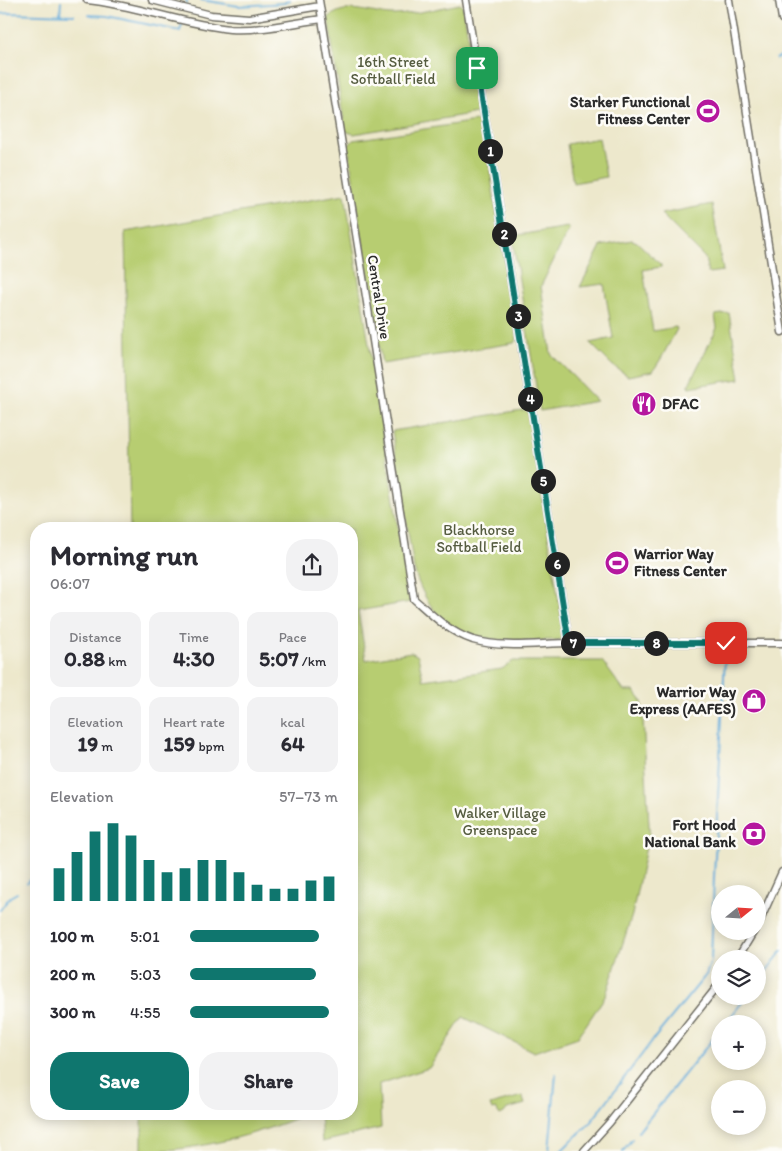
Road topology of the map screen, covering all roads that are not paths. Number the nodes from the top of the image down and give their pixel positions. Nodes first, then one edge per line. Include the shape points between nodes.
1 (87, 0) edge
2 (152, 0) edge
3 (466, 0) edge
4 (729, 0) edge
5 (779, 0) edge
6 (320, 3) edge
7 (322, 19) junction
8 (782, 19) edge
9 (782, 332) edge
10 (569, 643) junction
11 (782, 643) edge
12 (782, 872) edge
13 (766, 907) edge
14 (711, 994) edge
15 (584, 1151) edge

1 - 7 street via 233,29
2 - 6 street via 212,15 249,18
3 - 10 street
4 - 9 street
5 - 8 street
6 - 7 street, Central Drive
7 - 10 street, Central Drive via 414,598 450,629 472,639 504,645
10 - 11 street
12 - 13 street
14 - 15 street

